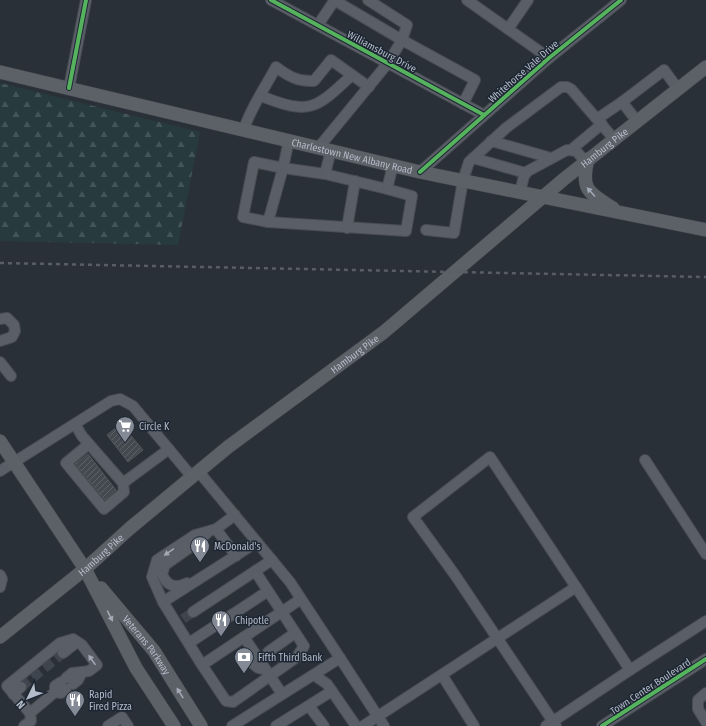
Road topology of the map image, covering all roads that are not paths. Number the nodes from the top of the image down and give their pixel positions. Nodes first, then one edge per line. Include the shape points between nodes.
1 (86, 0) edge
2 (272, 0) edge
3 (334, 0) edge
4 (368, 0) edge
5 (467, 0) edge
6 (528, 0) edge
7 (621, 0) edge
8 (318, 25) junction
9 (508, 29) junction
10 (402, 40) junction
11 (549, 58) junction
12 (388, 63) junction
13 (706, 67) edge
14 (0, 72) edge
15 (352, 75) junction
16 (369, 87) junction
17 (70, 88) junction
18 (678, 89) junction
19 (261, 96) junction
20 (622, 102) junction
21 (463, 104) junction
22 (484, 115) junction
23 (637, 121) junction
24 (600, 122) junction
25 (244, 129) junction
26 (614, 139) junction
27 (289, 140) junction
28 (491, 141) junction
29 (325, 149) junction
30 (572, 149) junction
31 (473, 158) junction
32 (551, 158) junction
33 (587, 160) junction
34 (392, 165) junction
35 (283, 168) junction
36 (420, 172) junction
37 (526, 173) junction
38 (325, 174) junction
39 (463, 180) junction
40 (355, 181) junction
41 (386, 189) junction
42 (520, 192) junction
43 (544, 197) junction
44 (619, 213) junction
45 (268, 222) junction
46 (347, 228) junction
47 (426, 230) dead end
48 (706, 230) edge
49 (0, 319) edge
50 (0, 341) edge
51 (0, 362) edge
52 (11, 376) dead end
53 (75, 424) junction
54 (0, 442) edge
55 (89, 444) junction
56 (169, 449) junction
57 (645, 460) dead end
58 (14, 462) junction
59 (0, 470) edge
60 (195, 475) junction
61 (123, 483) junction
62 (235, 515) junction
63 (211, 531) junction
64 (257, 542) junction
65 (706, 554) edge
66 (232, 559) junction
67 (272, 560) junction
68 (85, 569) junction
69 (254, 572) junction
70 (0, 575) edge
71 (0, 587) edge
72 (576, 587) junction
73 (268, 591) junction
74 (301, 599) junction
75 (163, 602) junction
76 (193, 612) tunnel mouth
77 (281, 612) junction
78 (706, 621) edge
79 (295, 633) junction
80 (0, 637) edge
81 (498, 639) junction
82 (246, 640) junction
83 (77, 642) junction
84 (189, 643) junction
85 (268, 652) dead end
86 (63, 653) tunnel mouth
87 (340, 658) junction
88 (706, 659) edge
89 (202, 665) junction
90 (630, 670) junction
91 (86, 671) junction
92 (268, 673) junction
93 (442, 675) junction
94 (314, 676) junction
95 (64, 686) junction
96 (332, 691) junction
97 (706, 693) edge
98 (282, 694) junction
99 (309, 706) junction
100 (30, 713) junction
101 (297, 714) junction
102 (378, 716) junction
103 (706, 722) edge
104 (552, 725) edge
105 (24, 726) edge
106 (108, 726) edge
107 (128, 726) edge
108 (174, 726) edge
109 (201, 726) edge
110 (232, 726) edge
111 (276, 726) edge
112 (288, 726) edge
113 (324, 726) edge
114 (356, 726) edge
115 (363, 726) edge
116 (384, 726) edge
117 (474, 726) edge
118 (602, 726) edge

1 - 17 street
2 - 8 street, Williamsburg Drive
3 - 8 street
3 - 10 street
4 - 10 street via 407,25
5 - 9 street
6 - 9 street
7 - 11 street, Whitehorse Vale Drive
8 - 12 street, Williamsburg Drive
9 - 11 street
10 - 12 street
10 - 21 street via 475,80
11 - 22 street, Whitehorse Vale Drive
12 - 16 street, Williamsburg Drive
12 - 21 street, Williamsburg Drive
13 - 18 main road, Hamburg Pike
14 - 17 main road, Charlestown New Albany Road
15 - 16 street
15 - 19 street via 322,101 301,108 286,106
15 - 19 street via 331,60 314,81 305,82 291,78 276,67
16 - 29 street, Williamsburg Drive
17 - 25 main road, Charlestown New Albany Road
18 - 20 street via 664,70
18 - 23 main road, Hamburg Pike
19 - 25 street via 249,113
20 - 23 street
20 - 24 street
21 - 22 street, Williamsburg Drive
22 - 36 street, Whitehorse Vale Drive
23 - 26 main road, Hamburg Pike
24 - 26 street
24 - 28 street via 571,89 561,87
24 - 30 street
25 - 27 main road, Charlestown New Albany Road
26 - 33 main road, Hamburg Pike
27 - 29 main road, Charlestown New Albany Road
27 - 35 street
28 - 31 street
28 - 32 street
29 - 34 main road, Charlestown New Albany Road
29 - 38 street
30 - 32 street
30 - 33 street
31 - 37 street
31 - 39 street
32 - 37 street
33 - 43 main road, Hamburg Pike
44 -> 33 main road via 587,190 584,175
34 - 36 main road, Charlestown New Albany Road
34 - 41 street
35 - 38 street
35 - 45 street
35 - 45 street via 254,162 243,217
36 - 39 main road, Charlestown New Albany Road
37 - 42 street
38 - 40 street
39 - 42 main road, Charlestown New Albany Road
39 - 47 street via 454,233
40 - 41 street
40 - 46 street
41 - 46 street via 412,196 406,231
42 - 43 main road, Charlestown New Albany Road
43 - 44 main road, Charlestown New Albany Road
43 - 60 main road, Hamburg Pike via 384,332 235,442
44 - 48 main road, Charlestown New Albany Road
45 - 46 street
49 - 50 street via 7,318 14,325 15,331 12,337
51 - 52 street
53 - 55 street
53 - 56 street via 111,401 125,400 134,406
53 - 58 street
54 - 58 main road, Veterans Parkway
55 - 61 street
55 - 61 street via 66,463 104,509 124,492
56 - 60 street
56 - 61 street
57 - 65 street
58 - 59 street
58 - 68 main road, Veterans Parkway
60 - 62 street
60 - 68 main road, Hamburg Pike
62 - 63 street
62 - 64 street
63 - 66 street
63 - 66 street via 165,565 162,574 165,581 177,587 221,561
63 -> 75 street via 195,535 157,560 152,577
64 - 66 street
64 - 67 street
66 - 75 street
67 - 69 street
67 - 74 street
68 - 80 main road, Hamburg Pike
68 -> 108 main road, Veterans Parkway via 136,668
109 -> 68 main road, Veterans Parkway via 154,651
69 - 73 street
69 - 76 street
70 - 71 street
72 - 81 street
72 - 81 street via 490,457 414,516
72 - 90 street
73 - 77 street
73 - 84 street
74 - 77 street
74 - 87 street
75 - 84 street via 180,621
77 - 79 street
77 - 82 street
78 - 90 street
79 - 85 street
79 - 92 street via 304,646 297,657
81 - 93 street
81 - 104 street
82 - 89 street
82 - 92 street
82 - 92 street via 249,659
83 - 86 street
91 -> 83 street via 97,665
83 - 100 street via 73,639 60,643 7,686 17,690
84 - 89 street
87 - 94 street
87 - 102 street
88 - 118 street, Town Center Boulevard
89 - 92 street via 226,701 233,702
90 - 104 street
91 - 95 street via 78,680
91 - 95 street via 90,676 66,695
92 - 98 street
93 - 102 street
93 - 117 street
94 - 96 street via 327,684
94 - 98 street
95 - 100 street
96 - 99 street
96 - 114 street
97 - 103 street via 698,700 698,709
98 - 110 street
99 - 101 street
99 - 113 street
100 - 105 street via 31,720
101 - 111 street
101 - 112 street
102 - 115 street
102 - 116 street
106 - 107 street via 122,717

